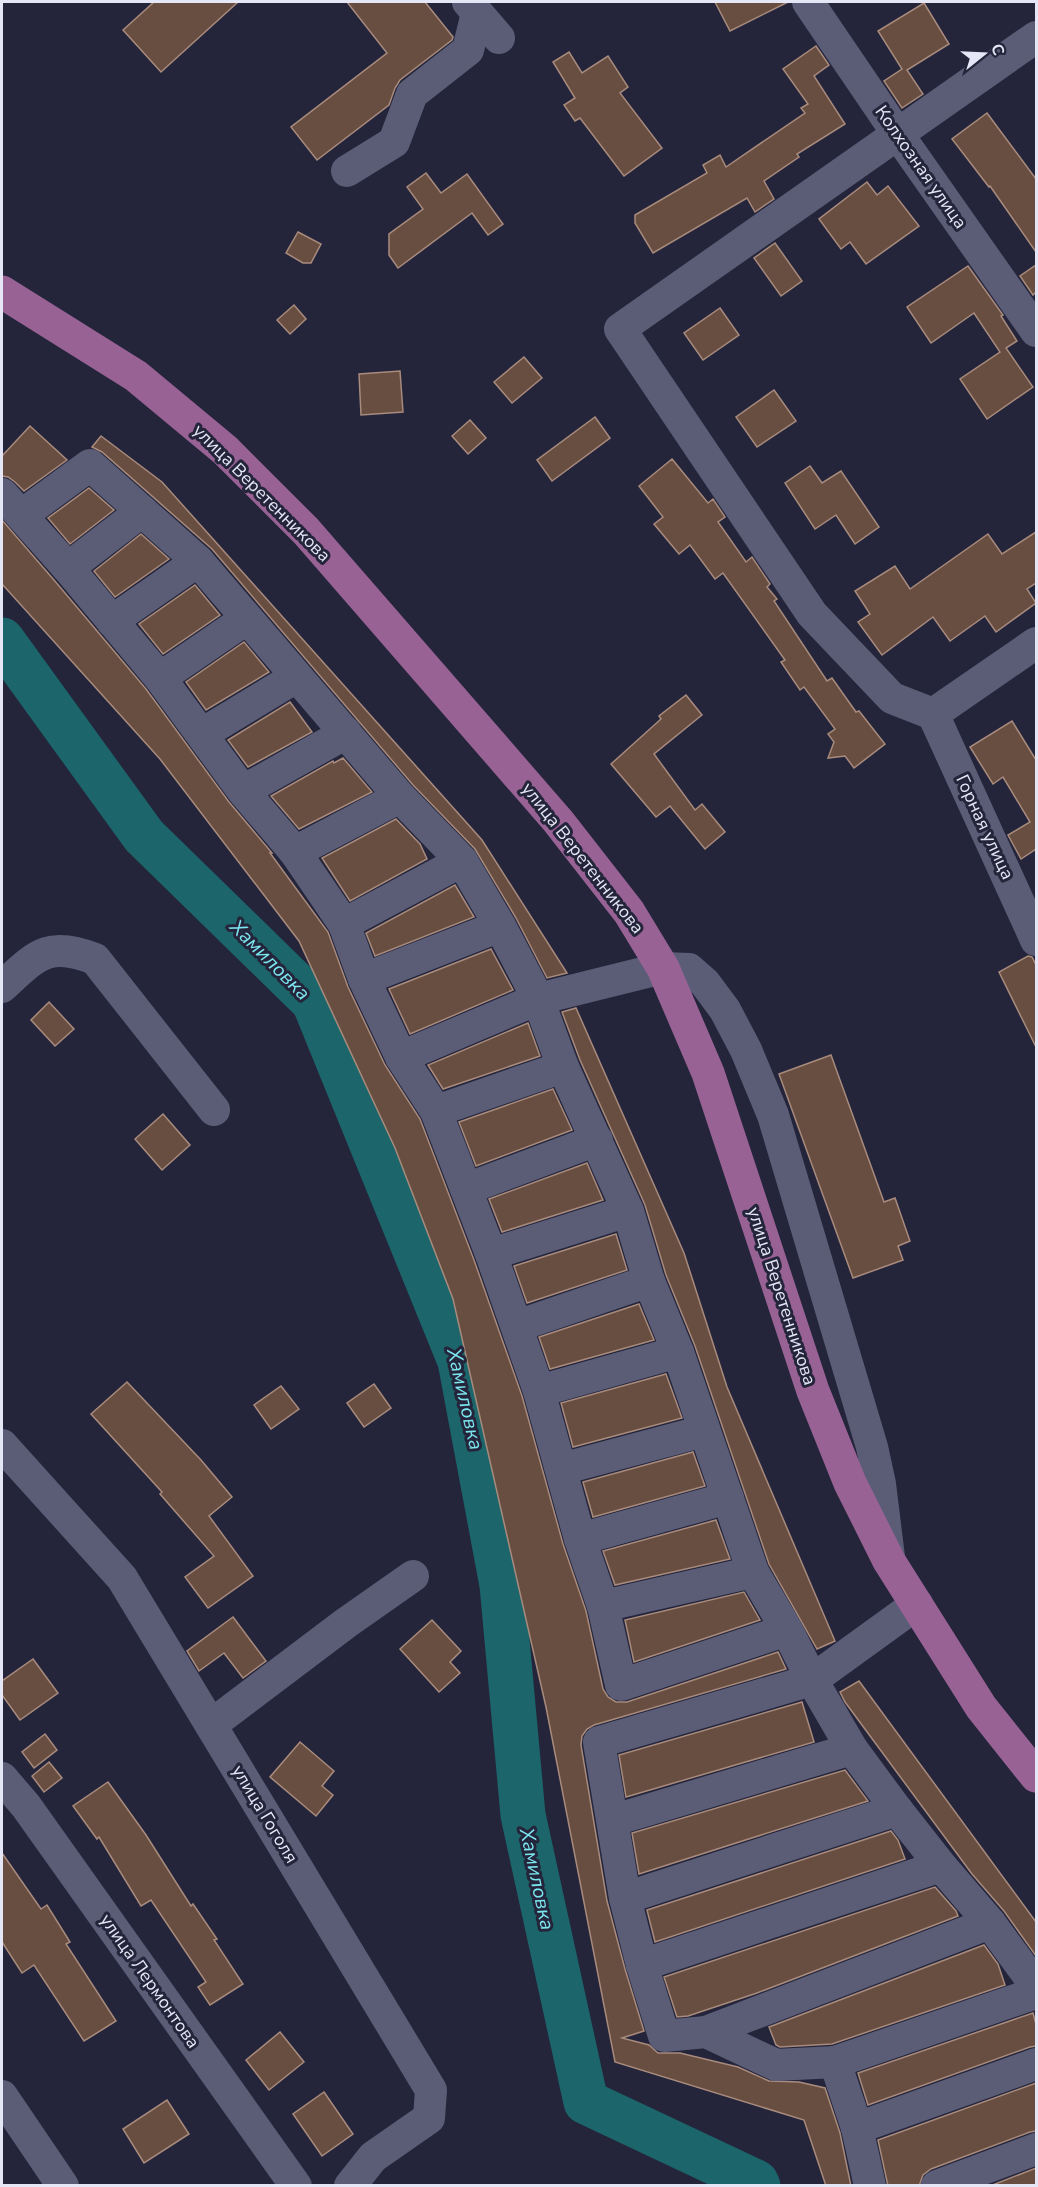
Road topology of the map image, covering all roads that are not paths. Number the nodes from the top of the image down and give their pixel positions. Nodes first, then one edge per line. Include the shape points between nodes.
1 (808, 2) edge
2 (472, 7) edge
3 (1036, 37) edge
4 (500, 38) dead end
5 (897, 133) junction
6 (347, 171) dead end
7 (2, 292) edge
8 (1036, 331) edge
9 (12, 504) edge
10 (142, 511) junction
11 (198, 561) junction
12 (68, 568) junction
13 (246, 619) junction
14 (112, 621) junction
15 (1036, 643) edge
16 (296, 676) junction
17 (160, 678) junction
18 (933, 714) junction
19 (346, 733) junction
20 (202, 734) junction
21 (243, 791) junction
22 (400, 797) junction
23 (295, 852) junction
24 (462, 861) junction
25 (344, 924) junction
26 (500, 926) junction
27 (1036, 940) edge
28 (663, 968) junction
29 (364, 979) junction
30 (2, 987) edge
31 (537, 999) junction
32 (401, 1057) junction
33 (563, 1067) junction
34 (214, 1110) dead end
35 (436, 1111) junction
36 (597, 1140) junction
37 (466, 1189) junction
38 (628, 1211) junction
39 (491, 1254) junction
40 (649, 1281) junction
41 (517, 1326) junction
42 (678, 1352) junction
43 (539, 1391) junction
44 (704, 1431) junction
45 (2, 1445) edge
46 (561, 1469) junction
47 (728, 1498) junction
48 (580, 1539) junction
49 (889, 1561) junction
50 (753, 1572) junction
51 (413, 1576) dead end
52 (917, 1604) junction
53 (603, 1606) junction
54 (787, 1630) junction
55 (812, 1680) junction
56 (211, 1725) junction
57 (852, 1749) junction
58 (1036, 1776) edge
59 (2, 1778) edge
60 (897, 1810) junction
61 (614, 1820) junction
62 (940, 1866) junction
63 (625, 1898) junction
64 (990, 1923) junction
65 (642, 1965) junction
66 (1036, 1986) edge
67 (1036, 1993) edge
68 (706, 2032) junction
69 (835, 2062) junction
70 (1036, 2064) edge
71 (2, 2096) edge
72 (857, 2128) junction
73 (1036, 2149) edge
74 (63, 2186) edge
75 (296, 2186) edge
76 (350, 2186) edge
77 (870, 2186) edge
78 (937, 2186) edge

1 - 5 street, Колхозная улица
2 - 4 street
2 - 6 street via 468,50 412,94 394,142
3 - 5 street
5 - 8 street, Колхозная улица
5 - 18 street via 620,329 812,614 892,698
7 - 28 main road, улица Веретенникова via 136,376 225,450 306,531 558,821 629,912
9 - 10 street via 90,465
9 - 12 street
10 - 11 street
10 - 12 street
11 - 13 street
11 - 14 street
12 - 14 street
13 - 16 street
13 - 17 street
14 - 17 street
15 - 18 street
16 - 19 street
16 - 20 street
17 - 20 street
18 - 27 street, Горная улица
19 - 21 street
19 - 22 street
20 - 21 street
21 - 23 street
22 - 23 street
22 - 24 street
23 - 25 street
24 - 25 street
24 - 26 street
25 - 29 street
26 - 29 street
26 - 31 street
28 - 31 street
28 - 49 main road, улица Веретенникова via 708,1073 813,1391 850,1484
28 - 49 street via 689,969 705,983 746,1050 773,1115 872,1447
29 - 32 street
30 - 34 street via 33,958 54,950 79,952 95,959
31 - 32 street
31 - 33 street
32 - 35 street
33 - 35 street
33 - 36 street
35 - 37 street
36 - 37 street
36 - 38 street
37 - 39 street
38 - 39 street
38 - 40 street
39 - 41 street
40 - 41 street
40 - 42 street
41 - 43 street
42 - 43 street
42 - 44 street
43 - 46 street
44 - 46 street
44 - 47 street
45 - 56 street, улица Гоголя via 122,1578
46 - 48 street
47 - 48 street
47 - 50 street
48 - 53 street
49 - 52 main road, улица Веретенникова
50 - 53 street
50 - 54 street
51 - 56 street
52 - 55 street
52 - 58 main road, улица Веретенникова via 981,1707
53 - 54 street via 621,1685
54 - 55 street
55 - 57 street
55 - 61 street via 599,1742
56 - 76 street, улица Гоголя via 431,2090 429,2118 373,2157
57 - 60 street
57 - 61 street
59 - 75 street, улица Лермонтова via 26,1806
60 - 62 street
60 - 63 street
61 - 63 street
62 - 64 street
62 - 65 street
63 - 65 street
64 - 66 street
64 - 68 street
65 - 68 street via 664,2036
67 - 69 street
68 - 69 street via 776,2065
69 - 72 street
70 - 72 street
71 - 74 street
72 - 77 street
73 - 78 street

